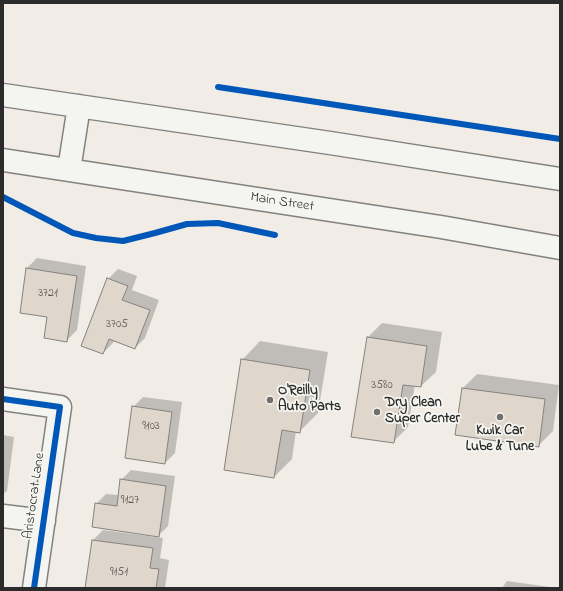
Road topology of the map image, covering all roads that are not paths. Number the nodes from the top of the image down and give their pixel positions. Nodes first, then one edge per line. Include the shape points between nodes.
1 (3, 95) edge
2 (79, 106) junction
3 (3, 160) edge
4 (69, 170) junction
5 (560, 179) edge
6 (560, 248) edge
7 (3, 399) edge
8 (3, 516) edge
9 (44, 521) junction
10 (34, 588) edge

1 - 2 main road
2 - 4 main road
2 - 5 main road
3 - 4 main road, Main Street
4 - 6 main road, Main Street via 442,227
7 - 9 main road, Aristocrat Lane via 60,406
8 - 9 main road
9 - 10 main road, Aristocrat Lane

